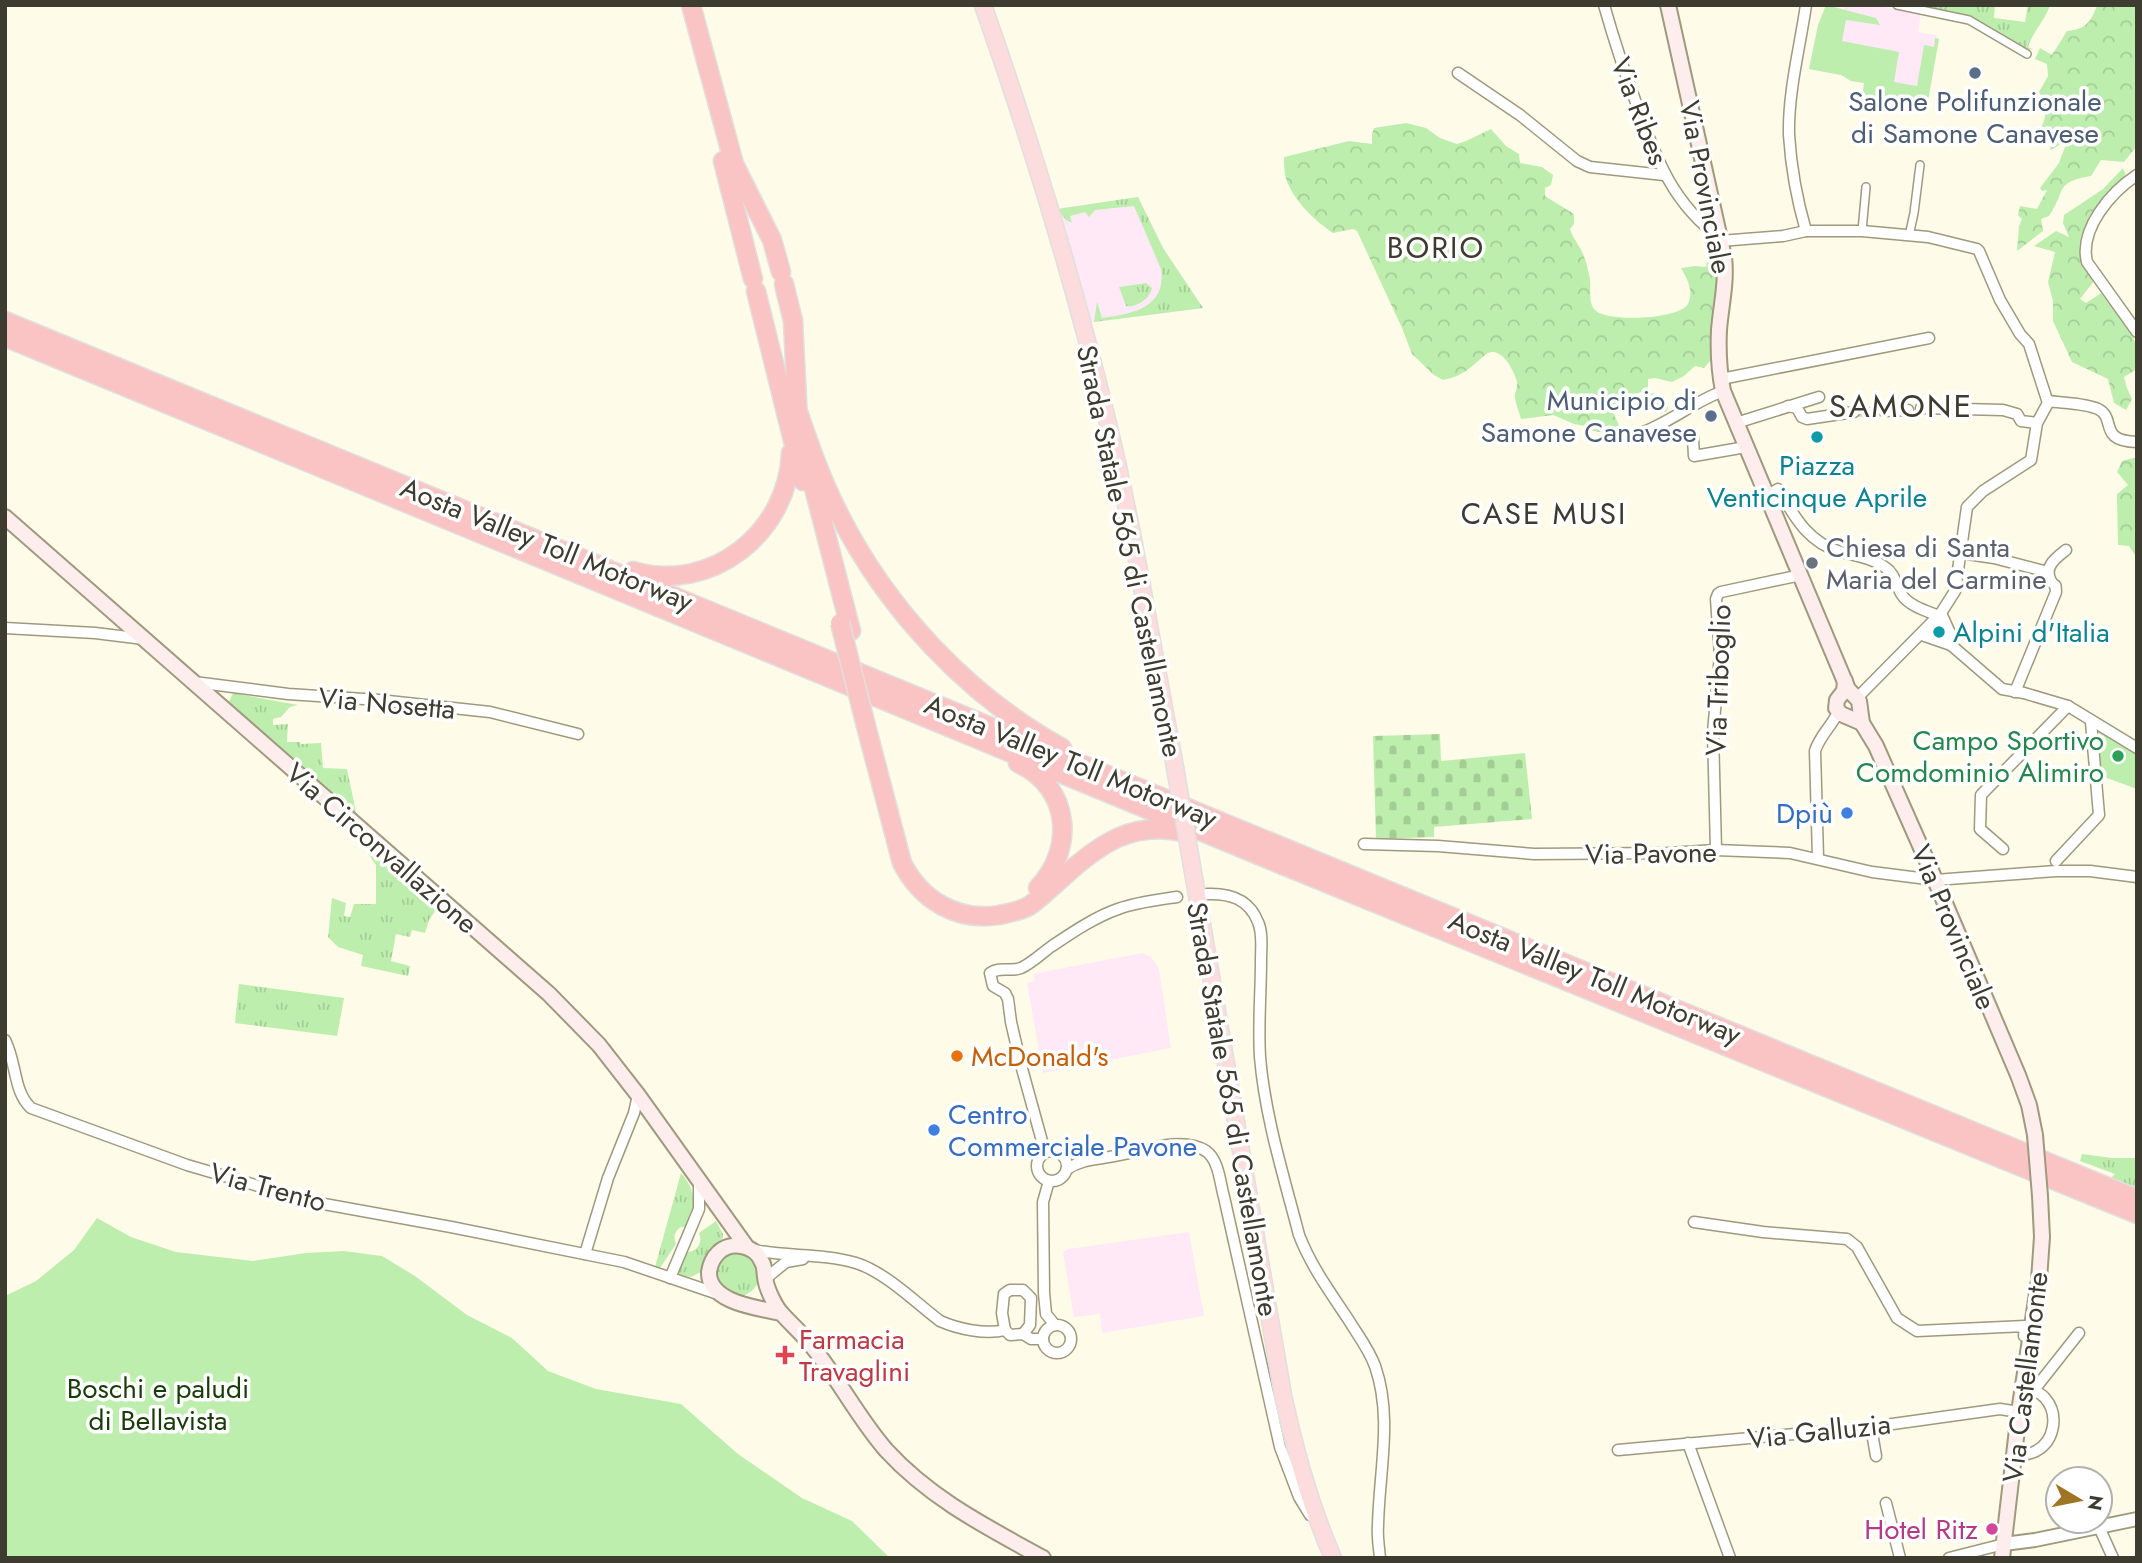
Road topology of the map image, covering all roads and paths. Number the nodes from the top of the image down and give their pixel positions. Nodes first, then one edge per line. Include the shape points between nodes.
1 (684, 5) edge
2 (691, 5) edge
3 (983, 5) edge
4 (1604, 5) edge
5 (1668, 5) edge
6 (1806, 5) edge
7 (1897, 5) edge
8 (2027, 54) dead end
9 (1458, 73) dead end
10 (1920, 165) dead end
11 (1664, 175) junction
12 (2137, 175) edge
13 (1866, 187) dead end
14 (1806, 231) junction
15 (1862, 232) junction
16 (1909, 236) junction
17 (1720, 240) junction
18 (5, 321) edge
19 (2137, 332) edge
20 (5, 337) edge
21 (1929, 338) dead end
22 (1721, 385) junction
23 (1819, 397) dead end
24 (2048, 401) junction
25 (1788, 406) junction
26 (1921, 408) dead end
27 (797, 409) junction
28 (1908, 410) dead end
29 (1884, 411) tunnel mouth
30 (1854, 412) tunnel mouth
31 (1736, 423) junction
32 (2037, 423) junction
33 (1638, 434) dead end
34 (1693, 438) dead end
35 (791, 439) junction
36 (2137, 442) edge
37 (1746, 447) junction
38 (1767, 496) junction
39 (5, 517) edge
40 (546, 545) junction
41 (2066, 550) dead end
42 (1961, 554) junction
43 (2048, 572) junction
44 (1801, 575) junction
45 (1941, 618) junction
46 (845, 627) junction
47 (5, 628) edge
48 (1922, 635) junction
49 (144, 639) junction
50 (1951, 645) junction
51 (193, 682) junction
52 (2015, 692) junction
53 (1848, 706) junction
54 (2068, 706) junction
55 (937, 722) junction
56 (2091, 722) junction
57 (871, 729) junction
58 (578, 734) dead end
59 (2137, 748) edge
60 (1146, 792) junction
61 (1364, 844) dead end
62 (2003, 849) dead end
63 (1716, 850) junction
64 (1818, 858) junction
65 (2056, 861) dead end
66 (1285, 866) junction
67 (2137, 877) edge
68 (1936, 880) junction
69 (1207, 894) dead end
70 (1177, 897) dead end
71 (5, 1040) edge
72 (638, 1095) junction
73 (1045, 1152) junction
74 (1067, 1169) junction
75 (1049, 1181) junction
76 (699, 1182) junction
77 (2040, 1196) joint
78 (2137, 1199) edge
79 (721, 1214) junction
80 (2137, 1214) edge
81 (1694, 1222) dead end
82 (749, 1248) junction
83 (723, 1249) junction
84 (585, 1254) junction
85 (821, 1258) junction
86 (709, 1272) junction
87 (670, 1278) junction
88 (765, 1279) junction
89 (684, 1283) junction
90 (725, 1297) junction
91 (781, 1313) junction
92 (1055, 1325) junction
93 (1005, 1330) junction
94 (2079, 1333) dead end
95 (1023, 1334) junction
96 (1043, 1339) junction
97 (2028, 1388) junction
98 (2019, 1412) junction
99 (1871, 1427) junction
100 (1688, 1443) junction
101 (1618, 1450) dead end
102 (1876, 1455) dead end
103 (2014, 1456) junction
104 (1886, 1503) dead end
105 (2137, 1519) edge
106 (2114, 1524) edge
107 (1323, 1535) junction
108 (2060, 1535) edge
109 (2103, 1535) edge
110 (2003, 1551) edge
111 (1981, 1553) edge
112 (1043, 1558) edge
113 (1333, 1558) edge
114 (1380, 1558) edge
115 (1730, 1558) edge
116 (1900, 1558) edge
117 (1949, 1558) edge
118 (2113, 1558) edge

1 - 35 highway
2 - 27 highway via 734,164 772,240 782,278 793,321
3 - 107 main road, Strada Statale 565 di Castellamonte, bridge via 1088,343 1125,505 1283,1395 1297,1460
4 - 11 street, Via Ribes
5 - 17 main road, Via Provinciale
6 - 14 street via 1789,133
7 - 8 street via 1969,20
9 - 11 street via 1577,161 1590,167
10 - 16 street
11 - 17 street, Via Ribes via 1700,224
12 - 19 street via 2104,206 2085,245 2087,262
13 - 15 street
14 - 15 street
14 - 17 street
15 - 16 street
16 - 24 street via 1977,249 2000,300 2029,344
17 - 22 main road, Via Provinciale via 1725,266 1719,327
18 - 40 highway, Aosta Valley Toll Motorway
20 - 55 highway, Aosta Valley Toll Motorway
21 - 22 street
22 - 31 main road, Via Provinciale
22 - 33 street
23 - 25 street
24 - 32 street
24 - 36 street via 2098,409 2115,437
25 - 30 street via 1807,419
25 - 31 street
26 - 32 street via 2003,410 2018,414 2021,421
27 - 46 highway
27 - 60 highway via 838,513 869,566 926,639 1010,714
28 - 29 street
31 - 37 main road, Via Provinciale
32 - 42 street via 2031,460 1983,491 1968,507
34 - 37 street via 1694,456
35 - 40 highway via 789,476 774,512 748,544 717,564 684,575 659,576
35 - 46 highway
37 - 38 main road, Via Provinciale
38 - 44 main road, Via Provinciale
38 - 45 street via 1778,489 1813,539 1879,563 1890,571 1903,597
39 - 49 main road, Via Circonvallazione
40 - 60 highway, Aosta Valley Toll Motorway
41 - 43 street
42 - 43 street
42 - 45 street via 1955,591
43 - 52 street via 2056,592
44 - 53 main road, Via Provinciale
44 - 63 street, Via Triboglio via 1721,592 1716,599 1720,655 1713,732
45 - 48 street
45 - 50 street
46 - 57 highway, bridge
47 - 49 street
48 - 50 street
48 - 53 street
49 - 51 main road, Via Circonvallazione
50 - 52 street via 2002,690
51 - 58 street, Via Nosetta via 490,712
51 - 72 main road, Via Circonvallazione via 549,994 599,1045
52 - 54 street
53 - 64 street via 1819,739 1815,751
53 - 68 main road, Via Provinciale via 1876,746
54 - 56 street
54 - 62 street via 1981,796 1980,829
55 - 57 highway via 1032,771 1055,798 1063,832 1059,856 1039,887 1013,904 992,908 959,905 937,895 920,879 908,858
55 - 66 highway, Aosta Valley Toll Motorway
56 - 59 street
56 - 65 street via 2099,815
57 - 66 highway via 902,863 920,891 954,912 985,917 1021,910 1094,850 1127,834 1152,829 1176,830
60 - 78 highway, Aosta Valley Toll Motorway
61 - 63 street, Via Pavone via 1534,854
63 - 64 street, Via Pavone
64 - 68 street, Via Pavone via 1872,872
66 - 80 highway, Aosta Valley Toll Motorway
67 - 68 street, Via Pavone via 2056,871
68 - 77 main road, Via Provinciale, bridge via 2029,1105
69 - 114 street via 1239,898 1260,925 1260,1053 1265,1097 1299,1236 1365,1346 1382,1392
70 - 73 street via 1119,909 1085,925 1023,967 990,973 993,986 1008,999
71 - 84 street, Via Trento via 22,1099 31,1108 187,1165 313,1202
72 - 76 main road, Via Circonvallazione
72 - 84 street
73 - 74 street via 1063,1156
73 - 75 street via 1036,1167
74 - 75 street via 1058,1180
74 - 107 street via 1087,1160 1164,1145 1191,1146 1209,1153 1224,1197 1280,1447 1299,1497
75 - 92 street via 1043,1202 1044,1293 1046,1314
76 - 79 main road, Via Circonvallazione
76 - 87 street via 699,1209
77 - 97 main road, Via Castellamonte via 2042,1237
79 - 82 main road, Via Circonvallazione
79 - 83 main road via 727,1232
81 - 97 street via 1847,1239 1857,1247 1897,1318 1917,1331 2025,1326 2017,1380
82 - 83 main road via 734,1245
82 - 85 street
82 - 88 main road, Via Circonvallazione via 762,1260
83 - 86 main road
84 - 87 street, Via Trento
85 - 88 street via 786,1262
85 - 93 street via 856,1263 877,1273 951,1326
86 - 89 street
86 - 90 main road via 711,1284
87 - 89 street, Via Trento
88 - 90 main road via 753,1296 739,1301
88 - 91 main road, Via Circonvallazione
89 - 90 street, Via Trento
90 - 91 main road
91 - 112 main road, Via Circonvallazione via 798,1328 883,1445 915,1479 957,1510
92 - 96 street via 1046,1330
92 - 96 street via 1068,1330 1068,1348 1052,1353
93 - 95 street via 1010,1335
93 - 95 street via 1004,1294 1023,1290 1031,1298 1030,1325
94 - 97 street
95 - 96 street
97 - 98 main road, Via Castellamonte
97 - 103 street via 2051,1407 2052,1432 2038,1451
98 - 99 street, Via Galluzia via 2000,1409
98 - 103 main road, Via Castellamonte
99 - 100 street, Via Galluzia
99 - 102 street
100 - 101 street, Via Galluzia
100 - 115 street
103 - 110 main road, Via Castellamonte
104 - 116 street
105 - 106 street
107 - 113 main road, Strada Statale 565 di Castellamonte
108 - 110 street
109 - 118 street
110 - 111 street
111 - 117 street

